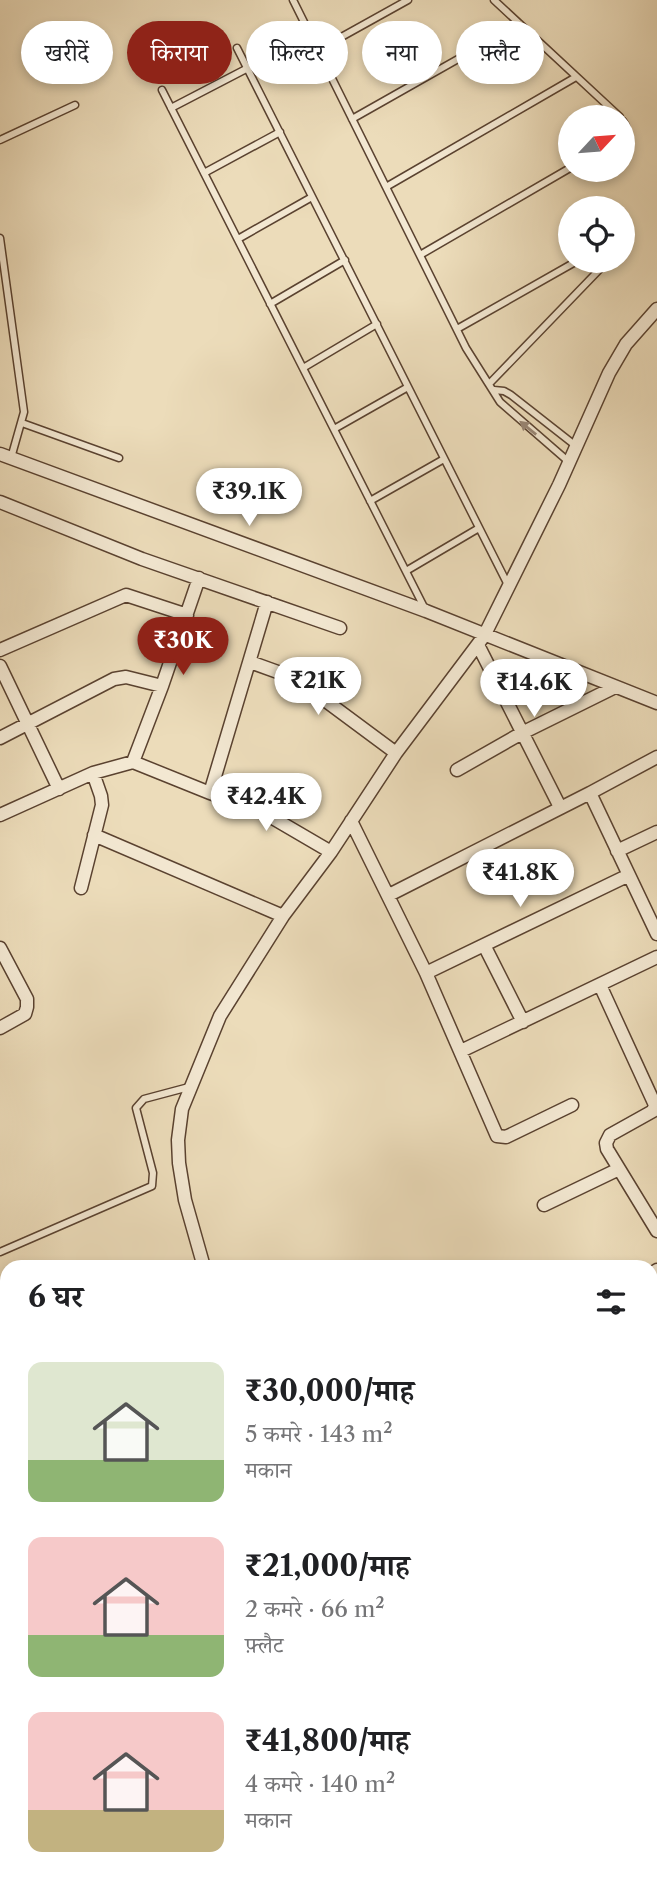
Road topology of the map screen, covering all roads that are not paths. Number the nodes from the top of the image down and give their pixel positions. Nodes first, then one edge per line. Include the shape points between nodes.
1 (293, 0) edge
2 (408, 0) edge
3 (494, 0) edge
4 (304, 21) edge
5 (517, 21) edge
6 (348, 33) edge
7 (544, 47) edge
8 (237, 48) dead end
9 (456, 60) edge
10 (246, 66) edge
11 (246, 69) edge
12 (576, 77) junction
13 (255, 84) edge
14 (335, 84) edge
15 (162, 90) dead end
16 (75, 105) dead end
17 (606, 105) edge
18 (171, 108) junction
19 (352, 119) junction
20 (280, 132) junction
21 (0, 140) edge
22 (204, 173) junction
23 (558, 175) edge
24 (386, 187) junction
25 (312, 197) junction
26 (0, 237) edge
27 (237, 239) junction
28 (420, 255) junction
29 (345, 260) junction
30 (558, 272) edge
31 (596, 273) edge
32 (270, 304) junction
33 (657, 309) edge
34 (376, 324) junction
35 (457, 329) junction
36 (303, 368) junction
37 (408, 387) junction
38 (491, 387) junction
39 (22, 423) junction
40 (334, 429) junction
41 (576, 446) junction
42 (6, 456) edge
43 (119, 458) dead end
44 (444, 458) junction
45 (569, 462) junction
46 (370, 501) junction
47 (0, 502) edge
48 (479, 528) junction
49 (405, 571) junction
50 (199, 578) junction
51 (509, 587) junction
52 (267, 602) junction
53 (426, 611) junction
54 (187, 615) junction
55 (340, 628) dead end
56 (481, 640) junction
57 (0, 650) edge
58 (250, 662) junction
59 (0, 666) edge
60 (163, 687) junction
61 (615, 687) junction
62 (657, 703) edge
63 (28, 724) junction
64 (523, 733) junction
65 (0, 738) edge
66 (396, 753) junction
67 (657, 757) edge
68 (133, 762) junction
69 (457, 770) dead end
70 (93, 774) junction
71 (59, 789) junction
72 (210, 793) junction
73 (590, 793) junction
74 (560, 807) junction
75 (0, 815) edge
76 (351, 821) junction
77 (657, 832) edge
78 (94, 835) junction
79 (617, 851) junction
80 (331, 852) junction
81 (629, 875) junction
82 (81, 888) dead end
83 (389, 895) junction
84 (652, 910) edge
85 (284, 916) junction
86 (657, 934) edge
87 (484, 945) junction
88 (0, 948) edge
89 (657, 957) edge
90 (426, 973) junction
91 (600, 985) junction
92 (523, 1022) junction
93 (0, 1028) edge
94 (461, 1051) junction
95 (191, 1087) junction
96 (572, 1105) dead end
97 (619, 1169) junction
98 (544, 1205) dead end
99 (657, 1231) edge
100 (0, 1252) edge
101 (202, 1260) edge

1 - 4 lane
2 - 6 lane
3 - 5 lane
7 - 12 lane
8 - 10 lane
9 - 19 lane
11 - 18 lane
12 - 17 lane
12 - 24 lane
13 - 20 lane
14 - 19 lane
15 - 18 lane
16 - 21 lane
18 - 22 lane
19 - 24 lane
20 - 22 lane
20 - 25 lane
22 - 27 lane
23 - 28 lane
24 - 28 lane
25 - 27 lane
25 - 29 lane
26 - 39 lane
27 - 32 lane
28 - 35 lane
29 - 32 lane
29 - 34 lane
30 - 35 lane
31 - 38 lane
32 - 36 lane
33 - 41 street via 626,344
34 - 36 lane
34 - 37 lane
35 - 38 lane
36 - 40 lane
37 - 40 lane
37 - 44 lane
38 - 41 lane via 511,395
45 -> 38 lane via 508,412
39 - 42 lane
39 - 43 lane
40 - 46 lane
41 - 45 street
42 - 53 street
44 - 46 lane
44 - 48 lane
45 - 51 street
46 - 49 lane
47 - 50 street
48 - 49 lane
48 - 51 lane
49 - 53 lane
50 - 52 street
50 - 54 street
51 - 56 street
52 - 55 street
52 - 58 street
53 - 56 street
54 - 57 street via 126,595
54 - 60 street
56 - 61 street
56 - 64 street
56 - 66 street
58 - 66 street via 303,684
58 - 72 street
59 - 63 street
60 - 63 street via 126,677 114,679
60 - 68 street
61 - 62 street
61 - 64 street
63 - 65 street
63 - 71 street
64 - 69 street
64 - 74 street
66 - 76 street
67 - 73 street
68 - 70 street
68 - 72 street
70 - 71 street
70 - 78 street via 102,805
71 - 75 street
72 - 80 street via 266,814
73 - 74 street
73 - 79 street
74 - 83 street
76 - 80 street
76 - 83 street
77 - 79 street
78 - 82 street
78 - 85 street
79 - 81 street
80 - 85 street
81 - 84 street
81 - 87 street
83 - 90 street
84 - 86 street
85 - 95 street via 220,1016
87 - 90 street
87 - 92 street
88 - 93 street via 27,999 25,1014
89 - 91 street
90 - 94 street
91 - 92 street
91 - 97 street via 655,1105 653,1111 608,1138 607,1149
92 - 94 street
94 - 96 street via 498,1136 506,1137
95 - 100 lane via 144,1099 136,1108 153,1173 152,1186
95 - 101 street via 178,1140 179,1164
97 - 98 street
97 - 99 street

